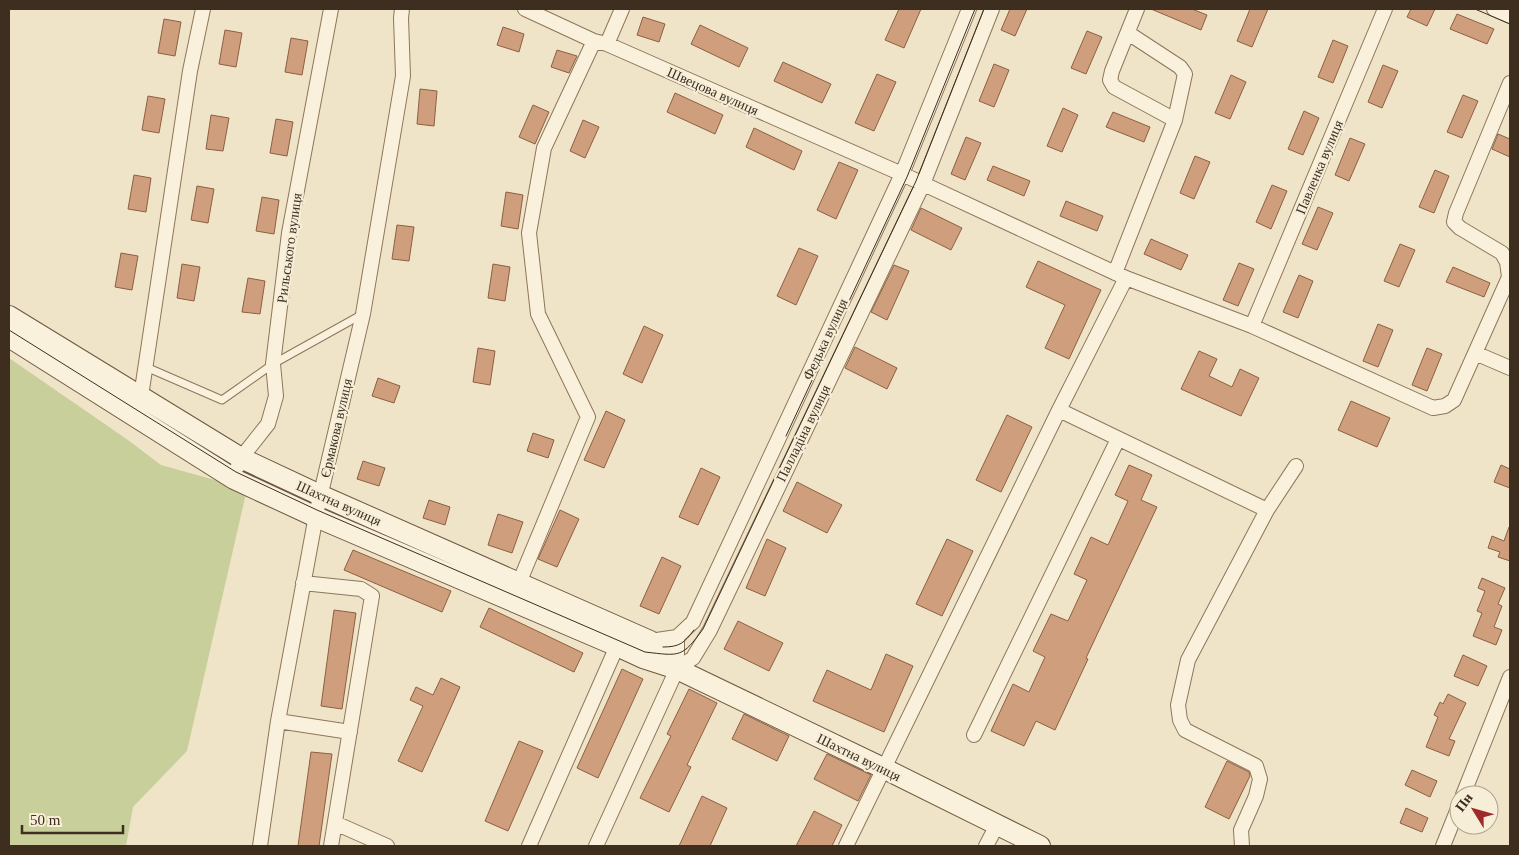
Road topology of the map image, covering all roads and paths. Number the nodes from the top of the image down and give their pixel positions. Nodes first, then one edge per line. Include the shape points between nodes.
1 (203, 9) edge
2 (331, 9) edge
3 (402, 9) edge
4 (525, 9) edge
5 (622, 9) edge
6 (969, 9) edge
7 (992, 9) edge
8 (1137, 9) edge
9 (1385, 9) edge
10 (1494, 9) edge
11 (1510, 16) edge
12 (1128, 33) junction
13 (600, 42) junction
14 (1510, 83) edge
15 (1175, 120) junction
16 (902, 174) junction
17 (922, 184) junction
18 (1121, 275) junction
19 (363, 314) junction
20 (9, 316) edge
21 (1252, 326) junction
22 (9, 337) edge
23 (1475, 353) junction
24 (273, 364) junction
25 (146, 367) junction
26 (1510, 368) edge
27 (141, 397) junction
28 (1059, 410) junction
29 (138, 419) junction
30 (1118, 439) junction
31 (241, 458) junction
32 (1296, 466) dead end
33 (234, 479) junction
34 (320, 495) junction
35 (1267, 510) junction
36 (316, 517) junction
37 (303, 583) junction
38 (518, 583) junction
39 (677, 637) junction
40 (650, 641) junction
41 (617, 646) junction
42 (677, 669) junction
43 (1510, 677) edge
44 (278, 721) junction
45 (350, 732) junction
46 (974, 735) dead end
47 (885, 769) junction
48 (1468, 785) edge
49 (334, 823) junction
50 (997, 825) junction
51 (1449, 831) edge
52 (260, 846) edge
53 (331, 846) edge
54 (387, 846) edge
55 (529, 846) edge
56 (596, 846) edge
57 (846, 846) edge
58 (986, 846) edge
59 (1040, 846) edge
60 (1242, 846) edge
61 (1443, 846) edge

1 - 25 street via 190,71
2 - 24 street, Рильського вулиця via 289,233
3 - 19 street, Єрмакова вулиця via 403,76
4 - 13 street, Швецова вулиця
5 - 13 street
6 - 16 street, Федька вулиця
7 - 17 street, Палладіна вулиця
8 - 12 street
9 - 21 street, Павленка вулиця
10 - 11 street
12 - 15 street via 1180,67 1185,74
12 - 15 street via 1110,80 1114,87
13 - 16 street, Швецова вулиця
13 - 38 street via 544,148 528,233 538,314 588,417
14 - 23 street via 1454,222 1502,253 1507,262 1508,277
15 - 18 street
16 - 17 street
16 - 39 street, Федька вулиця via 693,622
17 - 18 street
17 - 42 street, Палладіна вулиця via 710,630 693,658
18 - 21 street
18 - 28 street
19 - 24 lane
19 - 34 street, Єрмакова вулиця
20 - 27 main road, Шахтна вулиця
21 - 23 street via 1433,408 1454,400
22 - 29 main road, Шахтна вулиця
23 - 26 street
24 - 25 lane via 222,400
24 - 31 street, Рильського вулиця via 276,396 268,424
25 - 27 street
27 - 29 street
27 - 31 main road, Шахтна вулиця
28 - 30 street
28 - 47 street
29 - 33 main road, Шахтна вулиця
30 - 35 street
30 - 46 street
31 - 33 street, Рильського вулиця
31 - 34 main road, Шахтна вулиця
32 - 35 street
33 - 36 main road, Шахтна вулиця
34 - 36 street, Єрмакова вулиця
34 - 38 main road, Шахтна вулиця
35 - 60 street via 1188,660 1178,706 1185,730 1256,766 1260,779 1241,830
36 - 37 street, Єрмакова вулиця
36 - 41 main road, Шахтна вулиця
37 - 44 street, Єрмакова вулиця
37 - 45 street via 361,589 372,596
38 - 40 main road, Шахтна вулиця
39 - 40 street
39 - 42 street
40 - 42 main road, Шахтна вулиця
41 - 42 main road, Шахтна вулиця
41 - 55 street
42 - 47 main road, Шахтна вулиця
42 - 56 street, Палладіна вулиця
43 - 48 street
44 - 45 street
44 - 52 street, Єрмакова вулиця
45 - 49 street
47 - 50 main road, Шахтна вулиця
47 - 57 street
49 - 53 street
49 - 54 street
50 - 58 street
50 - 59 main road, Шахтна вулиця
51 - 61 street

